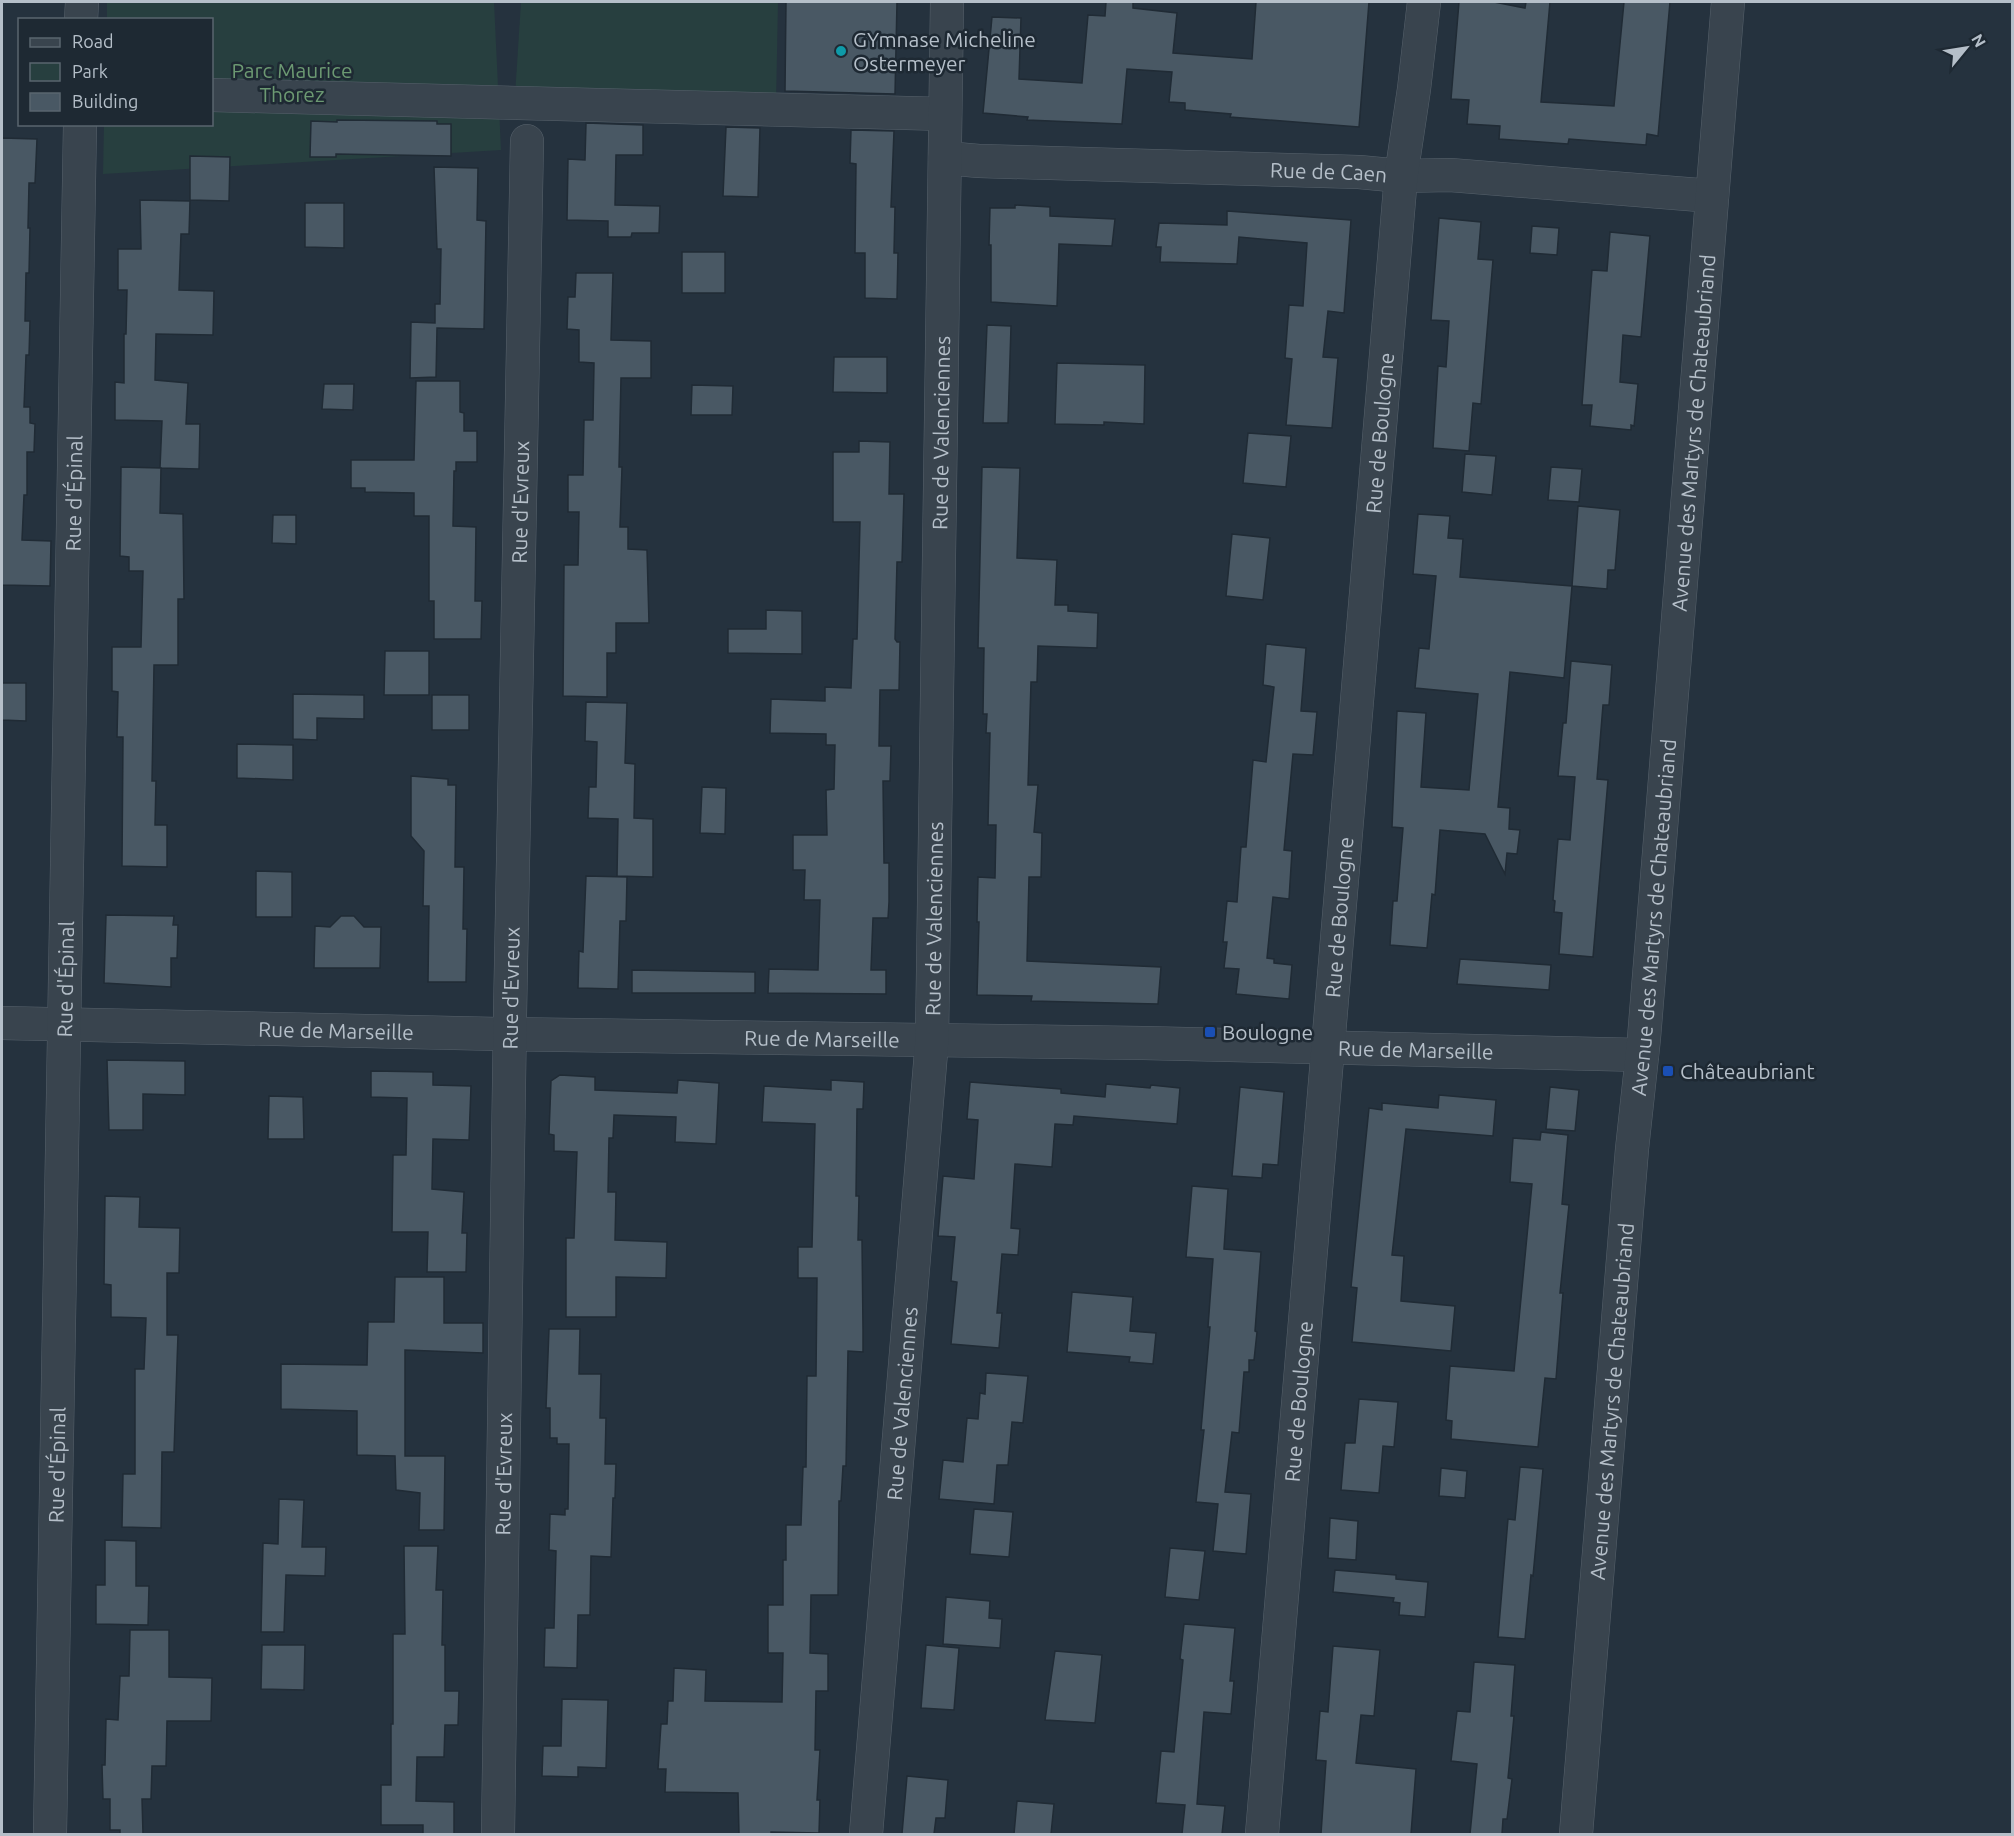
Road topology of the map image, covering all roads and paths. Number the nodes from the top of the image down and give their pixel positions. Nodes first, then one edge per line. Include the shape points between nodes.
1 (82, 2) edge
2 (946, 2) edge
3 (1424, 2) edge
4 (1728, 2) edge
5 (81, 18) edge
6 (213, 96) edge
7 (945, 114) junction
8 (80, 126) edge
9 (527, 141) dead end
10 (945, 158) junction
11 (1401, 176) junction
12 (1712, 196) junction
13 (2, 1023) edge
14 (63, 1024) junction
15 (511, 1034) junction
16 (932, 1040) junction
17 (1329, 1047) junction
18 (1642, 1055) junction
19 (50, 1834) edge
20 (498, 1834) edge
21 (866, 1834) edge
22 (1262, 1834) edge
23 (1576, 1834) edge

1 - 5 street
2 - 7 street, Rue de Valenciennes
3 - 11 street, Rue de Boulogne
4 - 12 street, Avenue des Martyrs de Chateaubriand
6 - 7 street
7 - 10 street, Rue de Valenciennes
8 - 14 street, Rue d'Épinal
9 - 15 street, Rue d'Evreux
10 - 11 street, Rue de Caen
10 - 16 street, Rue de Valenciennes
11 - 12 street, Rue de Caen via 1450,175
11 - 17 street, Rue de Boulogne
12 - 18 street, Avenue des Martyrs de Chateaubriand
13 - 14 street, Rue de Marseille
14 - 15 street, Rue de Marseille
14 - 19 street, Rue d'Épinal
15 - 16 street, Rue de Marseille
15 - 20 street, Rue d'Evreux
16 - 17 street, Rue de Marseille
16 - 21 street, Rue de Valenciennes
17 - 18 street, Rue de Marseille
17 - 22 street, Rue de Boulogne
18 - 23 street, Avenue des Martyrs de Chateaubriand

